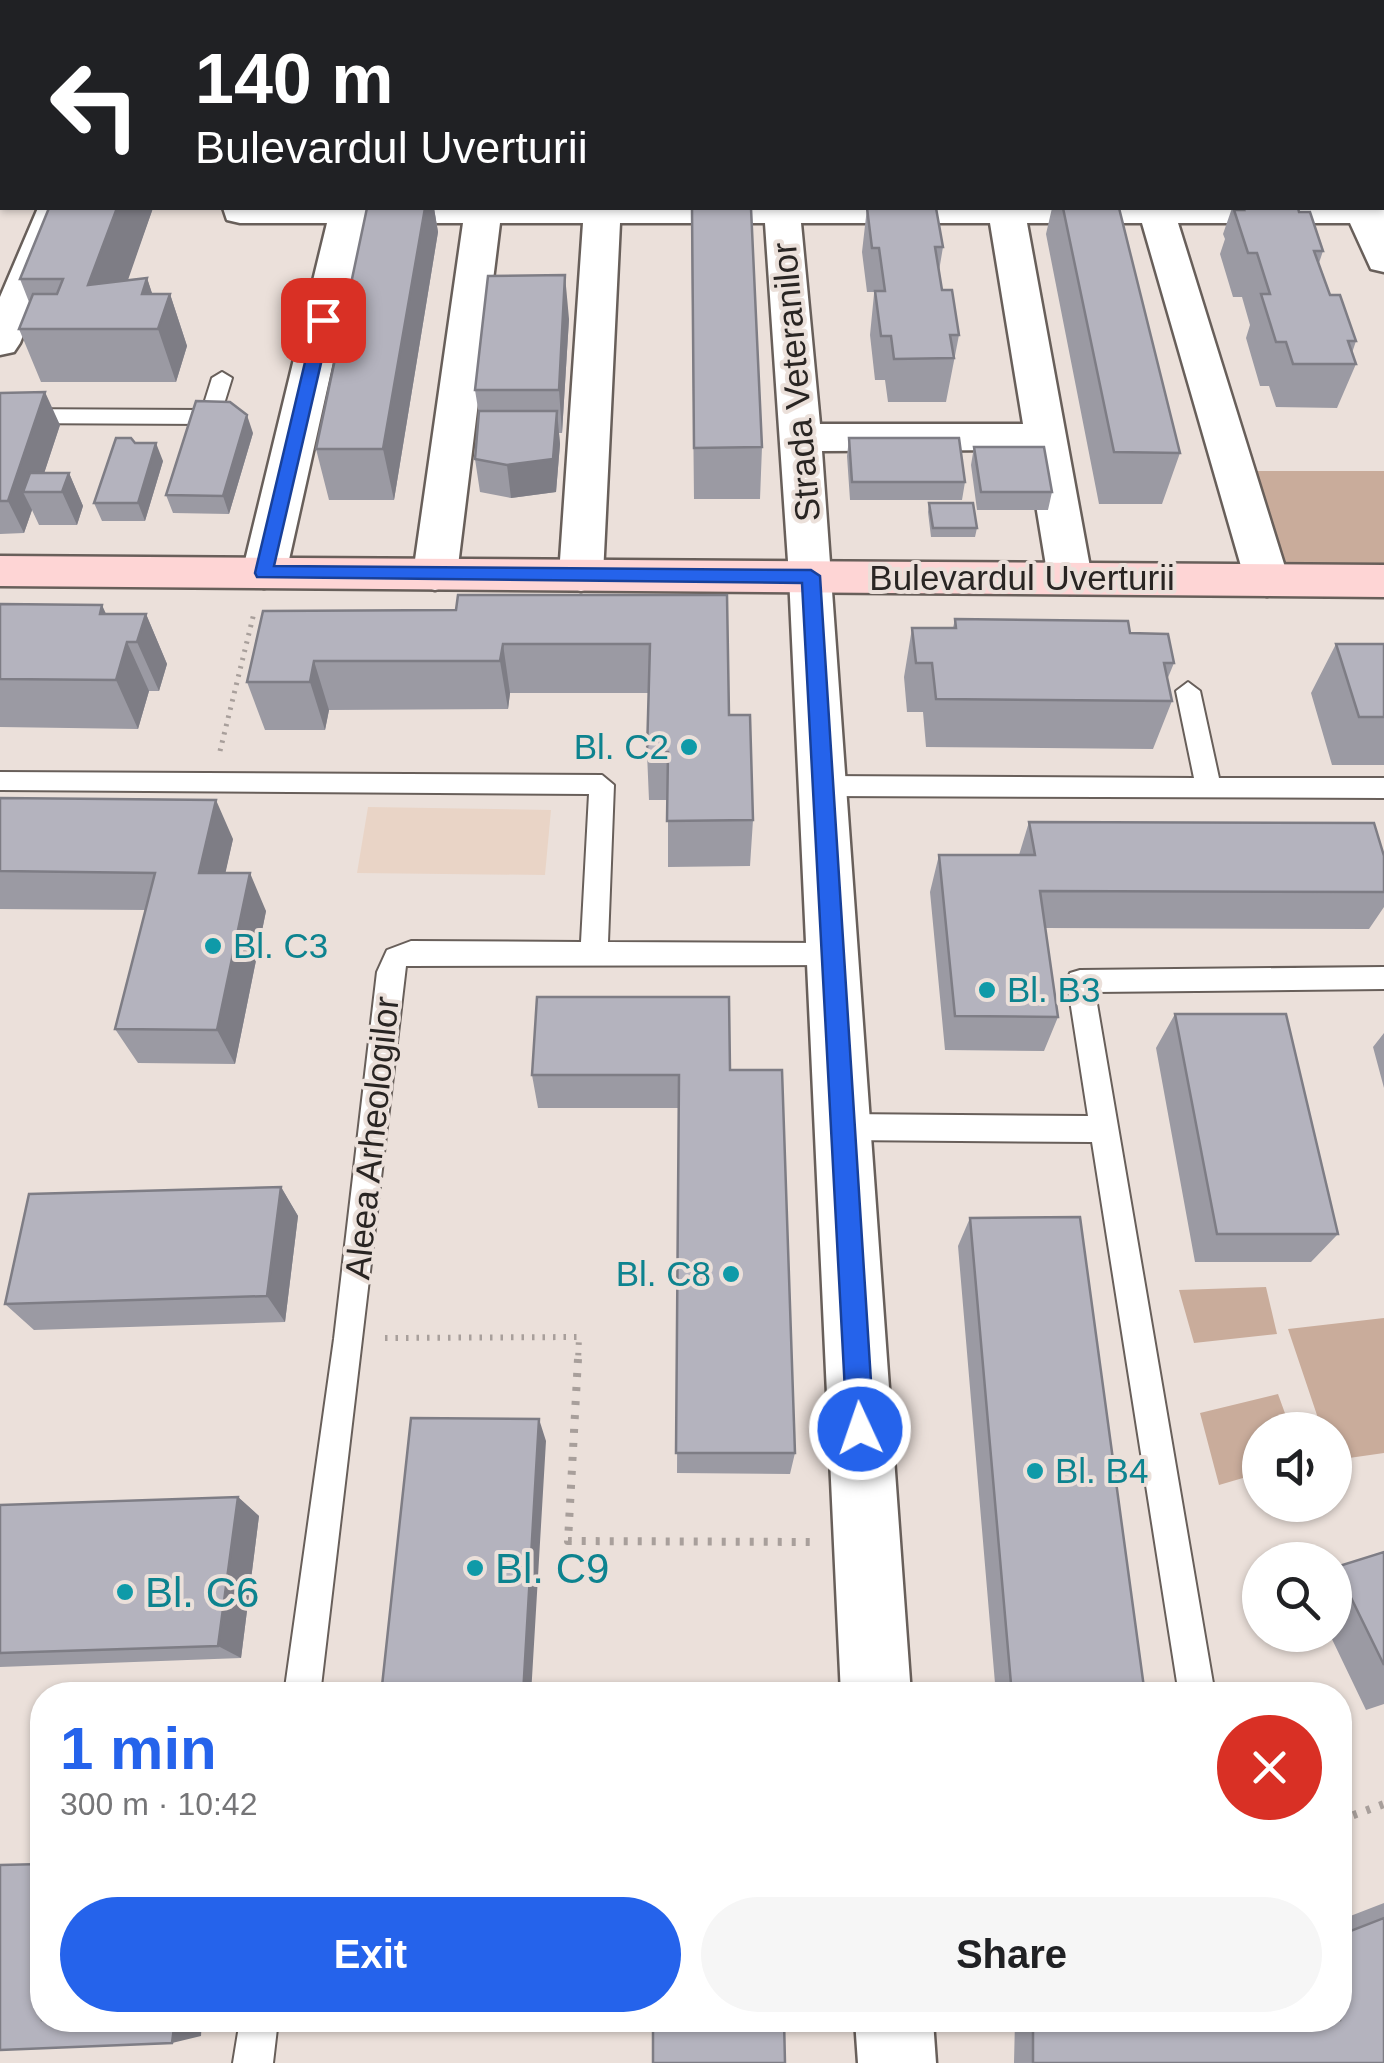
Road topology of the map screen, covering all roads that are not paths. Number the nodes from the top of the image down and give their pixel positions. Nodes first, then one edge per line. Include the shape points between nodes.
1 (55, 210) edge
2 (240, 210) edge
3 (722, 210) edge
4 (782, 210) edge
5 (1006, 210) edge
6 (1156, 210) joint
7 (348, 212) junction
8 (483, 212) junction
9 (602, 212) junction
10 (1374, 212) edge
11 (1384, 261) edge
12 (0, 344) edge
13 (222, 378) dead end
14 (0, 416) edge
15 (1046, 437) junction
16 (800, 438) junction
17 (0, 571) edge
18 (264, 573) junction
19 (435, 574) junction
20 (581, 575) junction
21 (811, 576) junction
22 (1070, 578) junction
23 (1267, 580) junction
24 (1384, 580) edge
25 (1188, 691) dead end
26 (0, 782) edge
27 (823, 786) junction
28 (1210, 788) junction
29 (1384, 788) edge
30 (594, 953) junction
31 (833, 954) junction
32 (1384, 978) edge
33 (844, 1128) junction
34 (1104, 1129) junction
35 (304, 1682) edge
36 (875, 1682) edge
37 (1195, 1682) edge
38 (257, 2032) edge
39 (895, 2032) edge
40 (253, 2063) edge
41 (897, 2063) edge

1 - 12 street
2 - 7 street
3 - 9 street
4 - 16 street, Strada Veteranilor
5 - 15 street
6 - 10 street
6 - 23 street
7 - 8 street
7 - 18 street
8 - 9 street
8 - 19 street
9 - 20 street
10 - 11 street
13 - 14 lane via 210,417
15 - 16 street
15 - 22 street
16 - 21 street, Strada Veteranilor
17 - 18 main road, Bulevardul Uverturii
18 - 19 main road, Bulevardul Uverturii
19 - 20 main road, Bulevardul Uverturii
20 - 21 main road, Bulevardul Uverturii
21 - 22 main road, Bulevardul Uverturii
21 - 27 street, Strada Veteranilor
22 - 23 main road, Bulevardul Uverturii
23 - 24 main road, Bulevardul Uverturii
25 - 28 lane
26 - 30 lane via 602,785
27 - 28 lane
27 - 31 street, Strada Veteranilor
28 - 29 lane
30 - 31 lane, Aleea Arheologilor
30 - 35 lane, Aleea Arheologilor via 411,952 396,958 390,972
31 - 33 street, Strada Veteranilor
32 - 34 lane via 1080,980
33 - 34 lane
33 - 36 street, Strada Veteranilor
34 - 37 lane
38 - 40 lane
39 - 41 street

